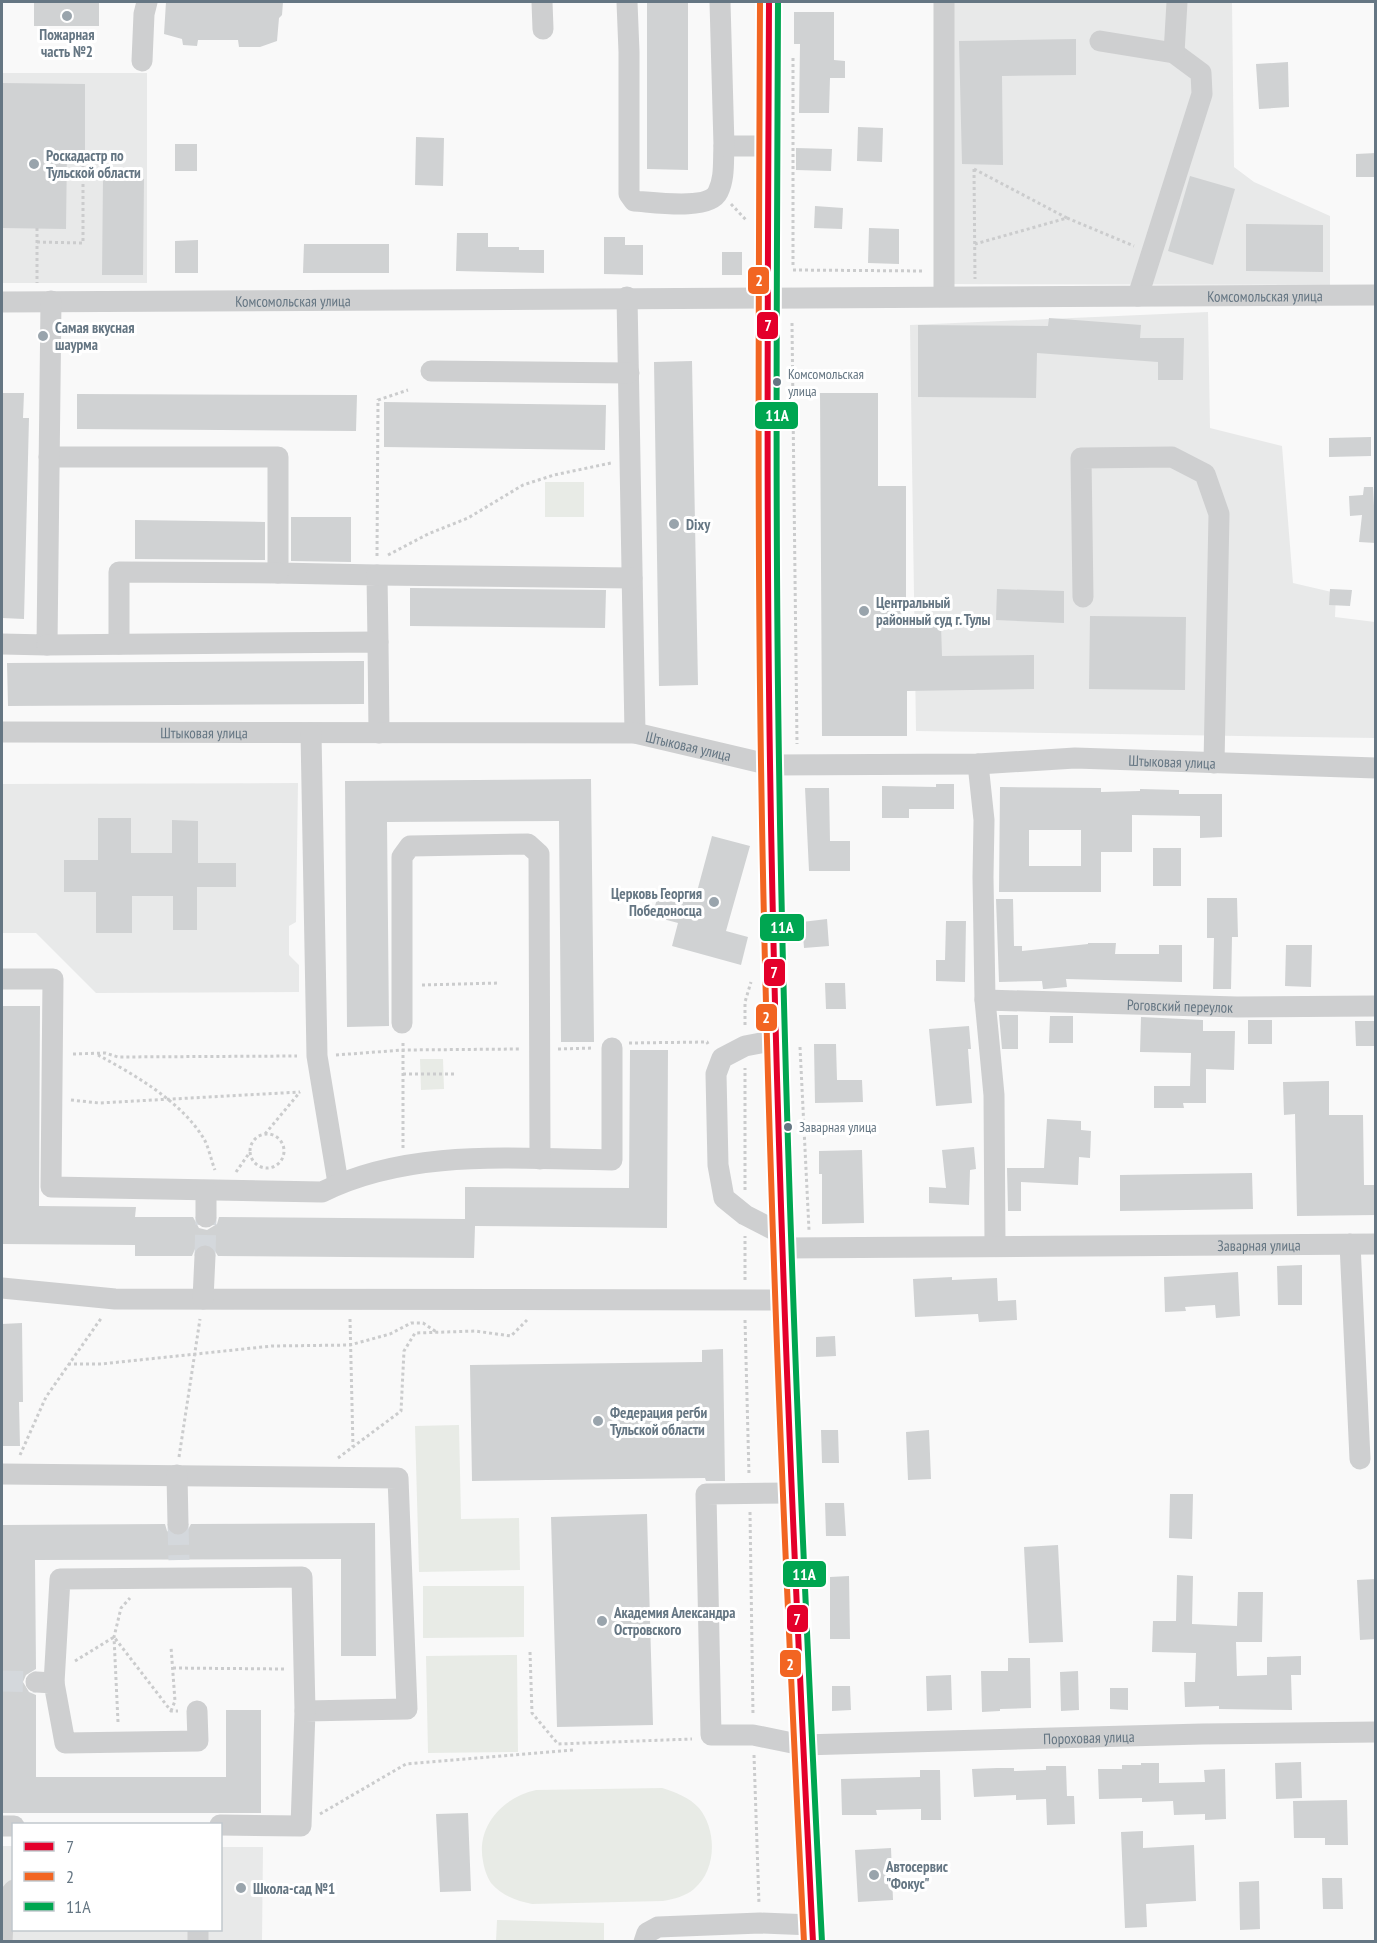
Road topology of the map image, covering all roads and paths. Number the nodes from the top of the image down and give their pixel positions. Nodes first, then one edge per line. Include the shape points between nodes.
1 (147, 2) edge
2 (542, 2) edge
3 (627, 2) edge
4 (720, 2) edge
5 (768, 2) edge
6 (944, 2) edge
7 (1177, 2) edge
8 (543, 29) dead end
9 (1100, 41) dead end
10 (793, 49) dead end
11 (1174, 53) junction
12 (142, 61) dead end
13 (724, 146) junction
14 (768, 146) junction
15 (83, 162) dead end
16 (718, 194) junction
17 (1067, 218) junction
18 (752, 226) dead end
19 (37, 228) dead end
20 (37, 242) junction
21 (975, 244) junction
22 (1151, 253) junction
23 (793, 265) dead end
24 (793, 270) dead end
25 (944, 271) junction
26 (44, 295) junction
27 (1376, 295) edge
28 (944, 296) junction
29 (975, 296) junction
30 (1138, 296) junction
31 (627, 297) junction
32 (767, 297) junction
33 (2, 302) edge
34 (792, 323) dead end
35 (431, 371) dead end
36 (629, 373) junction
37 (408, 390) dead end
38 (49, 457) junction
39 (630, 459) junction
40 (386, 556) dead end
41 (377, 567) junction
42 (278, 573) junction
43 (632, 578) junction
44 (1083, 597) dead end
45 (378, 642) junction
46 (2, 644) edge
47 (119, 644) junction
48 (47, 645) junction
49 (2, 732) edge
50 (311, 733) junction
51 (379, 733) junction
52 (635, 734) junction
53 (797, 744) dead end
54 (1214, 763) junction
55 (978, 764) junction
56 (771, 765) junction
57 (1376, 768) edge
58 (754, 972) dead end
59 (2, 979) edge
60 (500, 983) dead end
61 (402, 984) junction
62 (985, 1000) junction
63 (1376, 1006) edge
64 (402, 1023) joint
65 (789, 1039) junction
66 (745, 1046) junction
67 (612, 1048) junction
68 (540, 1049) junction
69 (403, 1050) junction
70 (90, 1054) dead end
71 (96, 1054) junction
72 (317, 1056) junction
73 (722, 1058) junction
74 (403, 1074) junction
75 (456, 1074) dead end
76 (52, 1097) junction
77 (168, 1099) junction
78 (265, 1134) junction
79 (250, 1152) junction
80 (540, 1159) junction
81 (402, 1165) junction
82 (339, 1184) junction
83 (214, 1191) junction
84 (745, 1215) junction
85 (206, 1217) tunnel mouth
86 (783, 1241) junction
87 (1350, 1244) junction
88 (1376, 1244) edge
89 (995, 1246) junction
90 (810, 1247) junction
91 (205, 1256) tunnel mouth
92 (2, 1288) edge
93 (116, 1299) junction
94 (203, 1299) junction
95 (349, 1299) junction
96 (545, 1300) junction
97 (745, 1300) junction
98 (784, 1300) junction
99 (438, 1333) junction
100 (350, 1345) junction
101 (195, 1354) junction
102 (68, 1364) junction
103 (352, 1447) junction
104 (1360, 1459) dead end
105 (7, 1474) edge
106 (177, 1475) junction
107 (312, 1477) junction
108 (749, 1493) junction
109 (790, 1493) junction
110 (178, 1524) tunnel mouth
111 (149, 1578) junction
112 (114, 1637) junction
113 (171, 1647) dead end
114 (530, 1652) dead end
115 (173, 1668) junction
116 (304, 1669) junction
117 (45, 1682) junction
118 (171, 1711) junction
119 (197, 1711) joint
120 (305, 1711) junction
121 (1376, 1732) edge
122 (753, 1734) junction
123 (711, 1735) junction
124 (119, 1742) junction
125 (802, 1745) junction
126 (574, 1750) dead end
127 (222, 1825) edge
128 (301, 1826) junction
129 (12, 1892) edge
130 (760, 1923) junction
131 (812, 1933) edge
132 (2, 1941) edge
133 (644, 1941) edge

1 - 12 street
2 - 8 street
3 - 16 street via 629,194 634,201 700,204
4 - 13 street
5 - 14 main road
6 - 25 street
7 - 11 street
9 - 11 street
10 - 23 path
11 - 22 street via 1201,73 1202,94
13 - 14 street
13 - 16 street
14 - 32 main road
15 - 20 path via 83,243
16 - 18 path
17 - 21 path
17 - 21 path via 974,169
17 - 22 path
19 - 20 path
20 - 26 path
21 - 29 path
22 - 30 street
24 - 25 path
25 - 28 street
26 - 31 street, Комсомольская улица
26 - 33 street, Комсомольская улица
26 - 38 street
27 - 30 street, Комсомольская улица
28 - 29 street, Комсомольская улица
28 - 32 street, Комсомольская улица
29 - 30 street, Комсомольская улица
31 - 32 street, Комсомольская улица
31 - 36 street
32 - 56 main road
34 - 53 path
35 - 36 street
36 - 39 street
37 - 41 path via 378,400
38 - 42 street via 278,457
38 - 48 street
39 - 40 path via 523,485 468,518
39 - 43 street
41 - 42 street
41 - 43 street
41 - 45 street
42 - 47 street via 119,572
43 - 52 street
44 - 54 street via 1081,458 1172,457 1205,474 1219,514
45 - 47 street
45 - 51 street
46 - 48 street
47 - 48 street
49 - 50 street, Штыковая улица
50 - 51 street, Штыковая улица
50 - 72 street
51 - 52 street, Штыковая улица
52 - 56 street, Штыковая улица
54 - 55 street, Штыковая улица via 1075,758
54 - 57 street, Штыковая улица
55 - 56 street, Штыковая улица
55 - 62 street via 984,820
56 - 65 main road
58 - 66 path via 745,1002
59 - 76 street via 53,979
60 - 61 path
61 - 64 street
61 - 68 street via 402,857 410,846 528,844 539,854
62 - 63 street, Роговский переулок
62 - 89 street via 994,1095
64 - 69 path
65 - 66 street
65 - 86 main road
65 - 90 path
66 - 73 street
66 - 84 path
67 - 68 path
67 - 73 path via 624,1042 707,1042
67 - 80 street via 612,1160
68 - 69 path
68 - 80 street
69 - 72 path
69 - 74 path
70 - 71 path
71 - 72 path
71 - 77 path
72 - 82 street
73 - 84 street via 716,1074 718,1165 724,1198
74 - 75 path
74 - 81 path
76 - 77 path via 99,1103
76 - 83 street via 51,1187
77 - 78 path via 300,1092
77 - 83 path via 205,1141
78 - 79 path via 254,1140
78 - 79 path via 273,1135 282,1145 284,1152 278,1164 259,1166
79 - 83 path
80 - 81 street via 469,1159
81 - 82 street
82 - 83 street via 322,1192
83 - 85 street
84 - 86 street
84 - 97 path
86 - 90 street, Заварная улица
86 - 98 main road
87 - 88 street, Заварная улица
87 - 89 street, Заварная улица
87 - 104 street
89 - 90 street, Заварная улица
91 - 94 street
92 - 93 street
93 - 94 street
93 - 102 path
94 - 95 street
94 - 101 path
95 - 96 street
95 - 100 path
96 - 97 street
96 - 99 path via 512,1336
97 - 98 street
97 - 108 path
98 - 109 main road
99 - 100 path via 423,1323 411,1323 390,1334
99 - 103 path via 415,1333 404,1351 401,1411
100 - 101 path via 272,1346
100 - 103 path
101 - 102 path
101 - 106 path
102 - 105 path via 46,1396
103 - 107 path
105 - 106 street
106 - 107 street
106 - 110 street
107 - 120 street via 399,1478 407,1709
108 - 109 street
108 - 122 path
108 - 123 street via 706,1494
109 - 125 main road
111 - 112 path via 121,1608
111 - 116 street via 180,1569 302,1577
111 - 117 street via 60,1579
112 - 117 path
112 - 118 path
112 - 124 path
113 - 115 path
114 - 123 path via 532,1713 558,1744 687,1740
115 - 116 path
115 - 118 path via 175,1701
116 - 120 street
117 - 124 street via 65,1743
118 - 119 path
119 - 124 street via 198,1741
120 - 128 street
121 - 125 street, Пороховая улица
122 - 123 street, Пороховая улица
122 - 125 street, Пороховая улица
122 - 130 path
125 - 131 main road
126 - 128 path via 406,1764
127 - 128 street
129 - 132 street via 4,1902
130 - 131 street
130 - 133 street via 658,1927 647,1933

